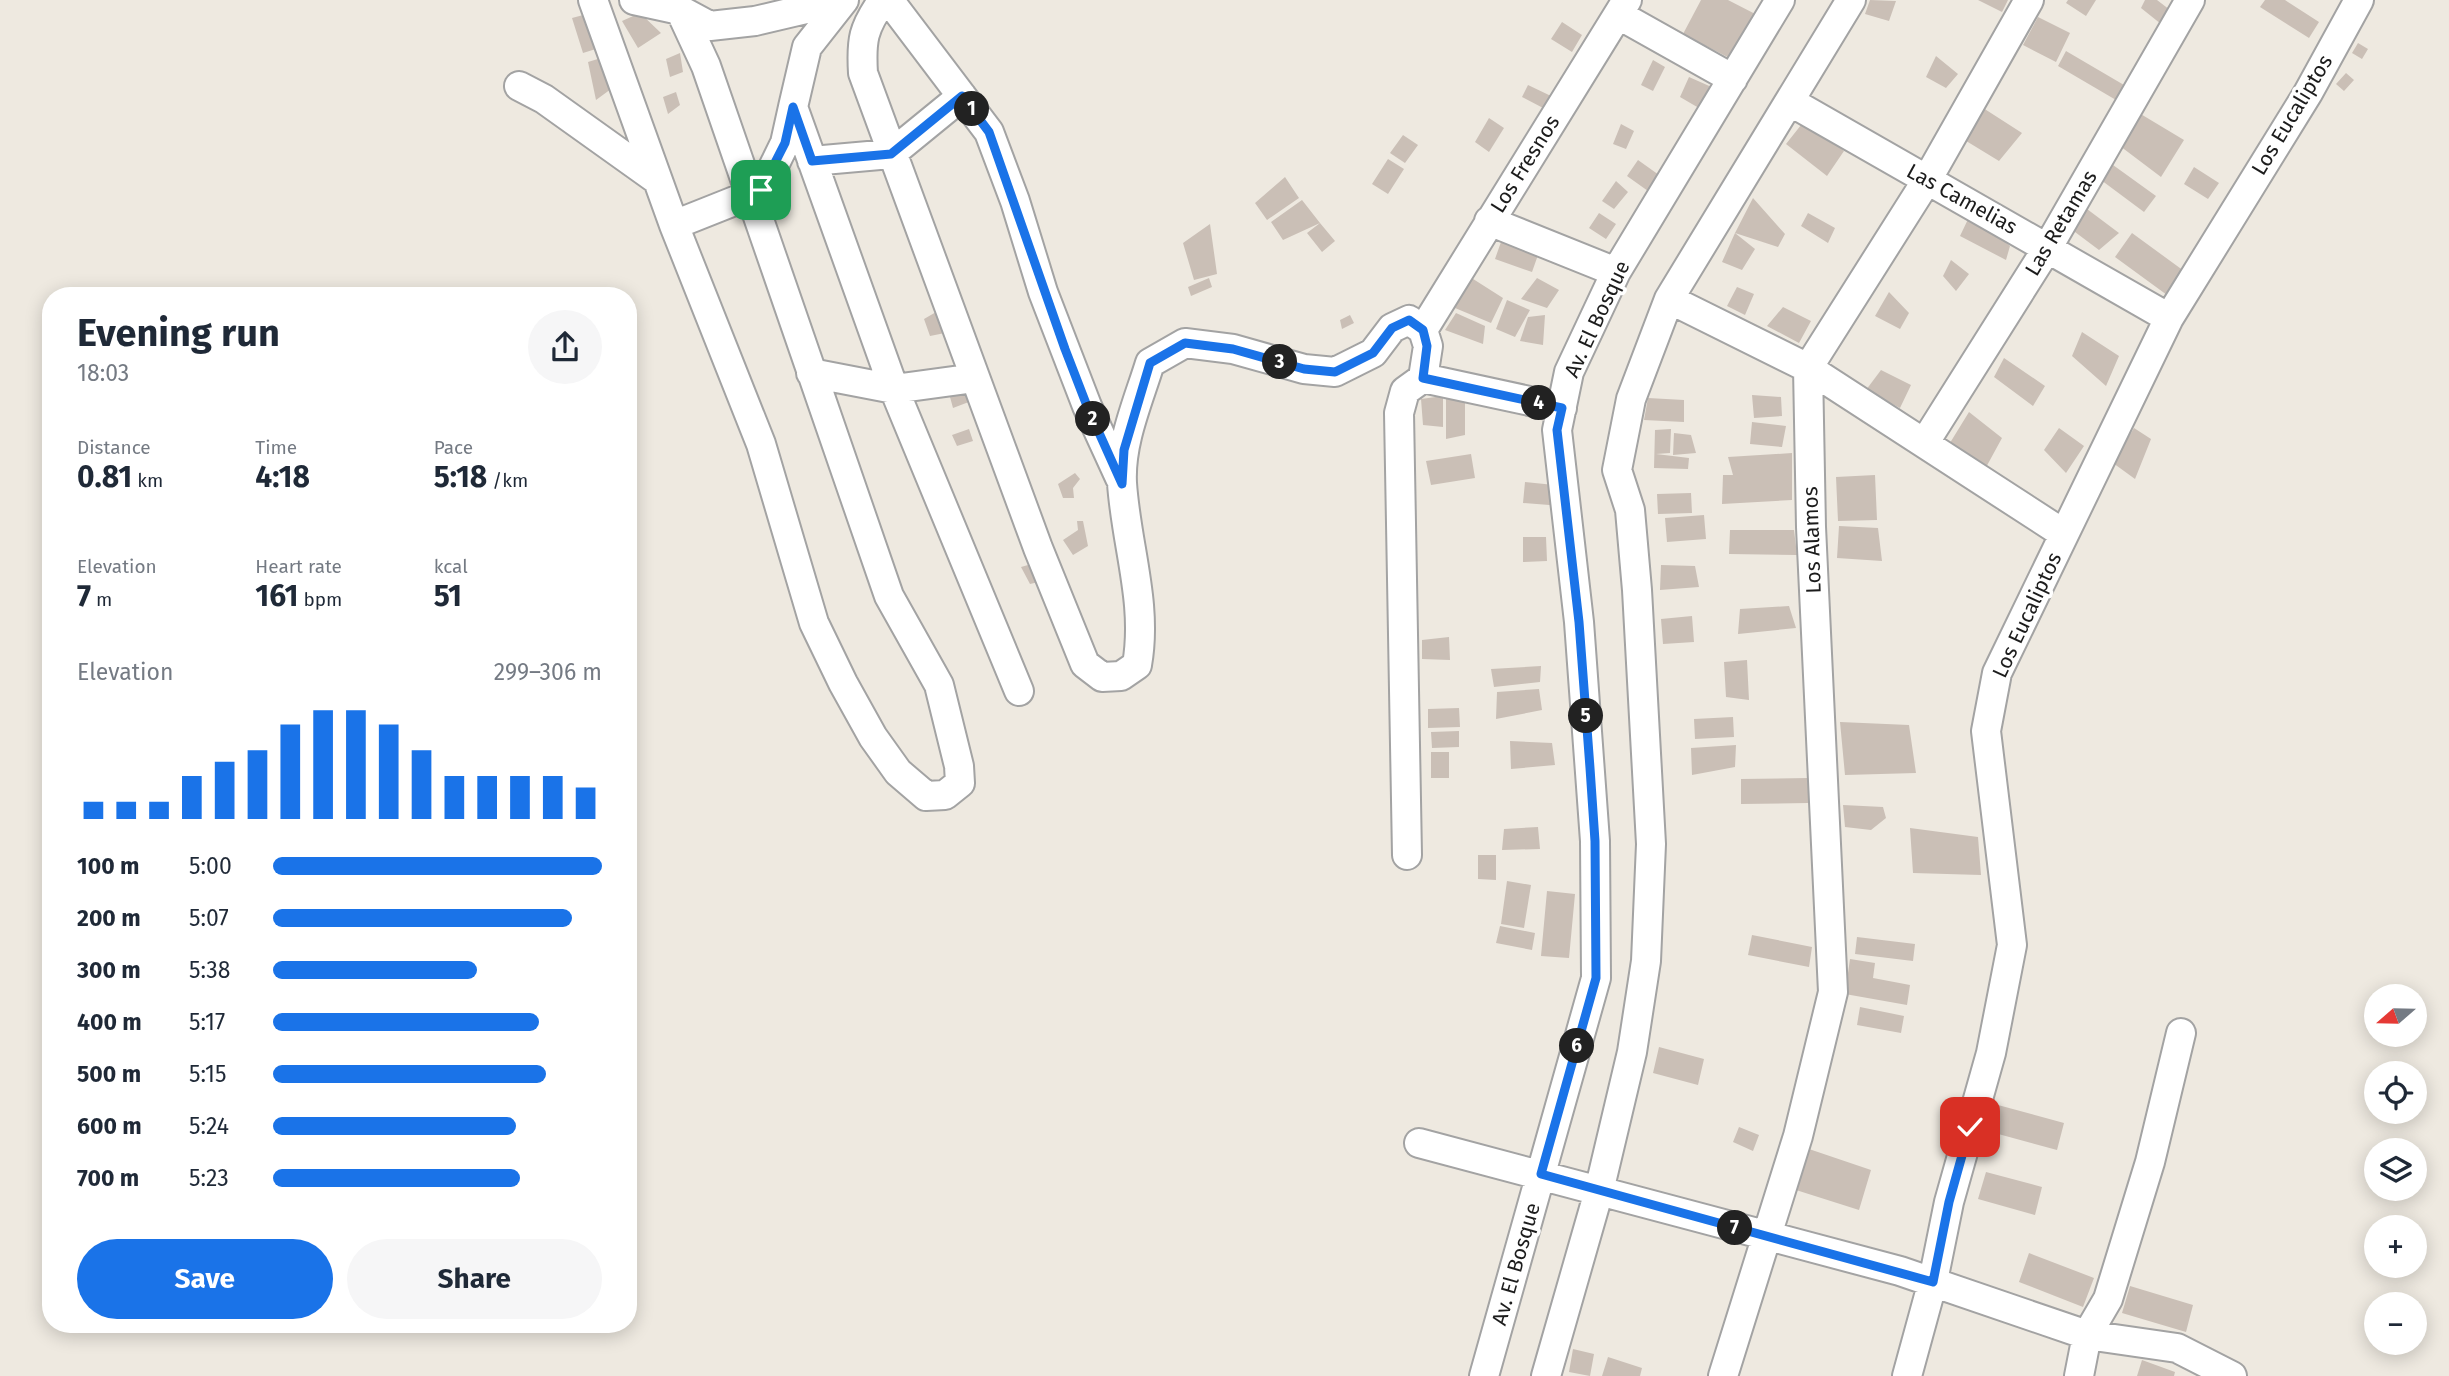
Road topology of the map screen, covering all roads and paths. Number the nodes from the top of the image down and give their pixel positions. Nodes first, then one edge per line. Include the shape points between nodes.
1 (593, 0) edge
2 (634, 0) edge
3 (844, 0) edge
4 (883, 0) edge
5 (889, 0) edge
6 (1780, 0) edge
7 (1851, 0) edge
8 (2029, 0) edge
9 (2190, 0) edge
10 (2358, 0) edge
11 (1623, 7) edge
12 (680, 10) junction
13 (1733, 79) junction
14 (519, 86) dead end
15 (962, 96) junction
16 (1791, 102) junction
17 (793, 107) junction
18 (891, 154) junction
19 (812, 161) junction
20 (656, 179) junction
21 (1927, 180) junction
22 (750, 197) junction
23 (1489, 221) junction
24 (674, 225) junction
25 (2048, 247) junction
26 (1616, 272) junction
27 (1669, 299) junction
28 (2169, 318) junction
29 (1423, 330) junction
30 (1808, 368) junction
31 (811, 373) junction
32 (975, 378) junction
33 (1423, 378) junction
34 (894, 388) junction
35 (1562, 408) junction
36 (1925, 442) junction
37 (1122, 484) junction
38 (2064, 534) junction
39 (1019, 691) dead end
40 (1407, 855) dead end
41 (2181, 1033) dead end
42 (1419, 1143) dead end
43 (1541, 1174) junction
44 (1599, 1191) junction
45 (1765, 1236) junction
46 (1933, 1282) junction
47 (2087, 1335) junction
48 (1484, 1376) edge
49 (1546, 1376) edge
50 (1723, 1376) edge
51 (1907, 1376) edge
52 (2079, 1376) edge
53 (2232, 1376) edge

1 - 20 street
2 - 12 street
3 - 12 street via 755,21 710,26
3 - 17 street via 807,47
4 - 18 street via 869,18 861,41 863,73
5 - 15 street
6 - 13 street, Av. El Bosque
7 - 16 street
8 - 21 street
9 - 25 street, Las Retamas
10 - 28 street, Los Eucaliptos via 2308,93
11 - 13 street
11 - 23 street, Los Fresnos
12 - 22 street via 706,66
13 - 26 street, Av. El Bosque
14 - 20 street
15 - 18 street
15 - 37 street via 989,132 1048,304
16 - 21 street, Las Camelias
16 - 27 street
17 - 19 street
17 - 22 street via 785,143 761,190
18 - 19 street
18 - 32 street
19 - 34 street
20 - 24 street
21 - 25 street, Las Camelias
21 - 30 street
22 - 24 street
22 - 31 street
23 - 26 street
23 - 29 street, Los Fresnos
24 - 31 street via 761,444 814,623 831,659 873,737 898,772 926,796 945,795 960,783 960,775 939,685 889,596
25 - 28 street, Las Camelias
25 - 36 street, Las Retamas
26 - 35 street, Av. El Bosque via 1569,372
27 - 30 street
27 - 44 street via 1631,399 1617,470 1630,510 1651,844 1646,961 1632,1052
28 - 38 street, Los Eucaliptos
29 - 33 street via 1427,346
29 - 37 street via 1409,320 1392,328 1373,353 1335,372 1185,343 1150,363 1124,450
30 - 36 street
30 - 45 street, Los Alamos via 1833,992 1798,1136
31 - 34 street
32 - 34 street
32 - 37 street via 1086,664 1102,677 1121,676 1137,665 1141,643 1138,584
33 - 35 street
33 - 40 street via 1405,391 1399,413
34 - 39 street
35 - 43 street, Av. El Bosque via 1557,430 1579,622 1595,841 1596,978
36 - 38 street
38 - 46 street, Los Eucaliptos via 1997,673 1986,731 2012,945 1991,1052 1949,1202
41 - 47 street via 2150,1161 2108,1299
42 - 43 street
43 - 44 street
43 - 48 street, Av. El Bosque
44 - 45 street
44 - 49 street
45 - 46 street
45 - 50 street, Los Alamos
46 - 47 street
46 - 51 street, Los Eucaliptos
47 - 52 street
47 - 53 street via 2177,1348

